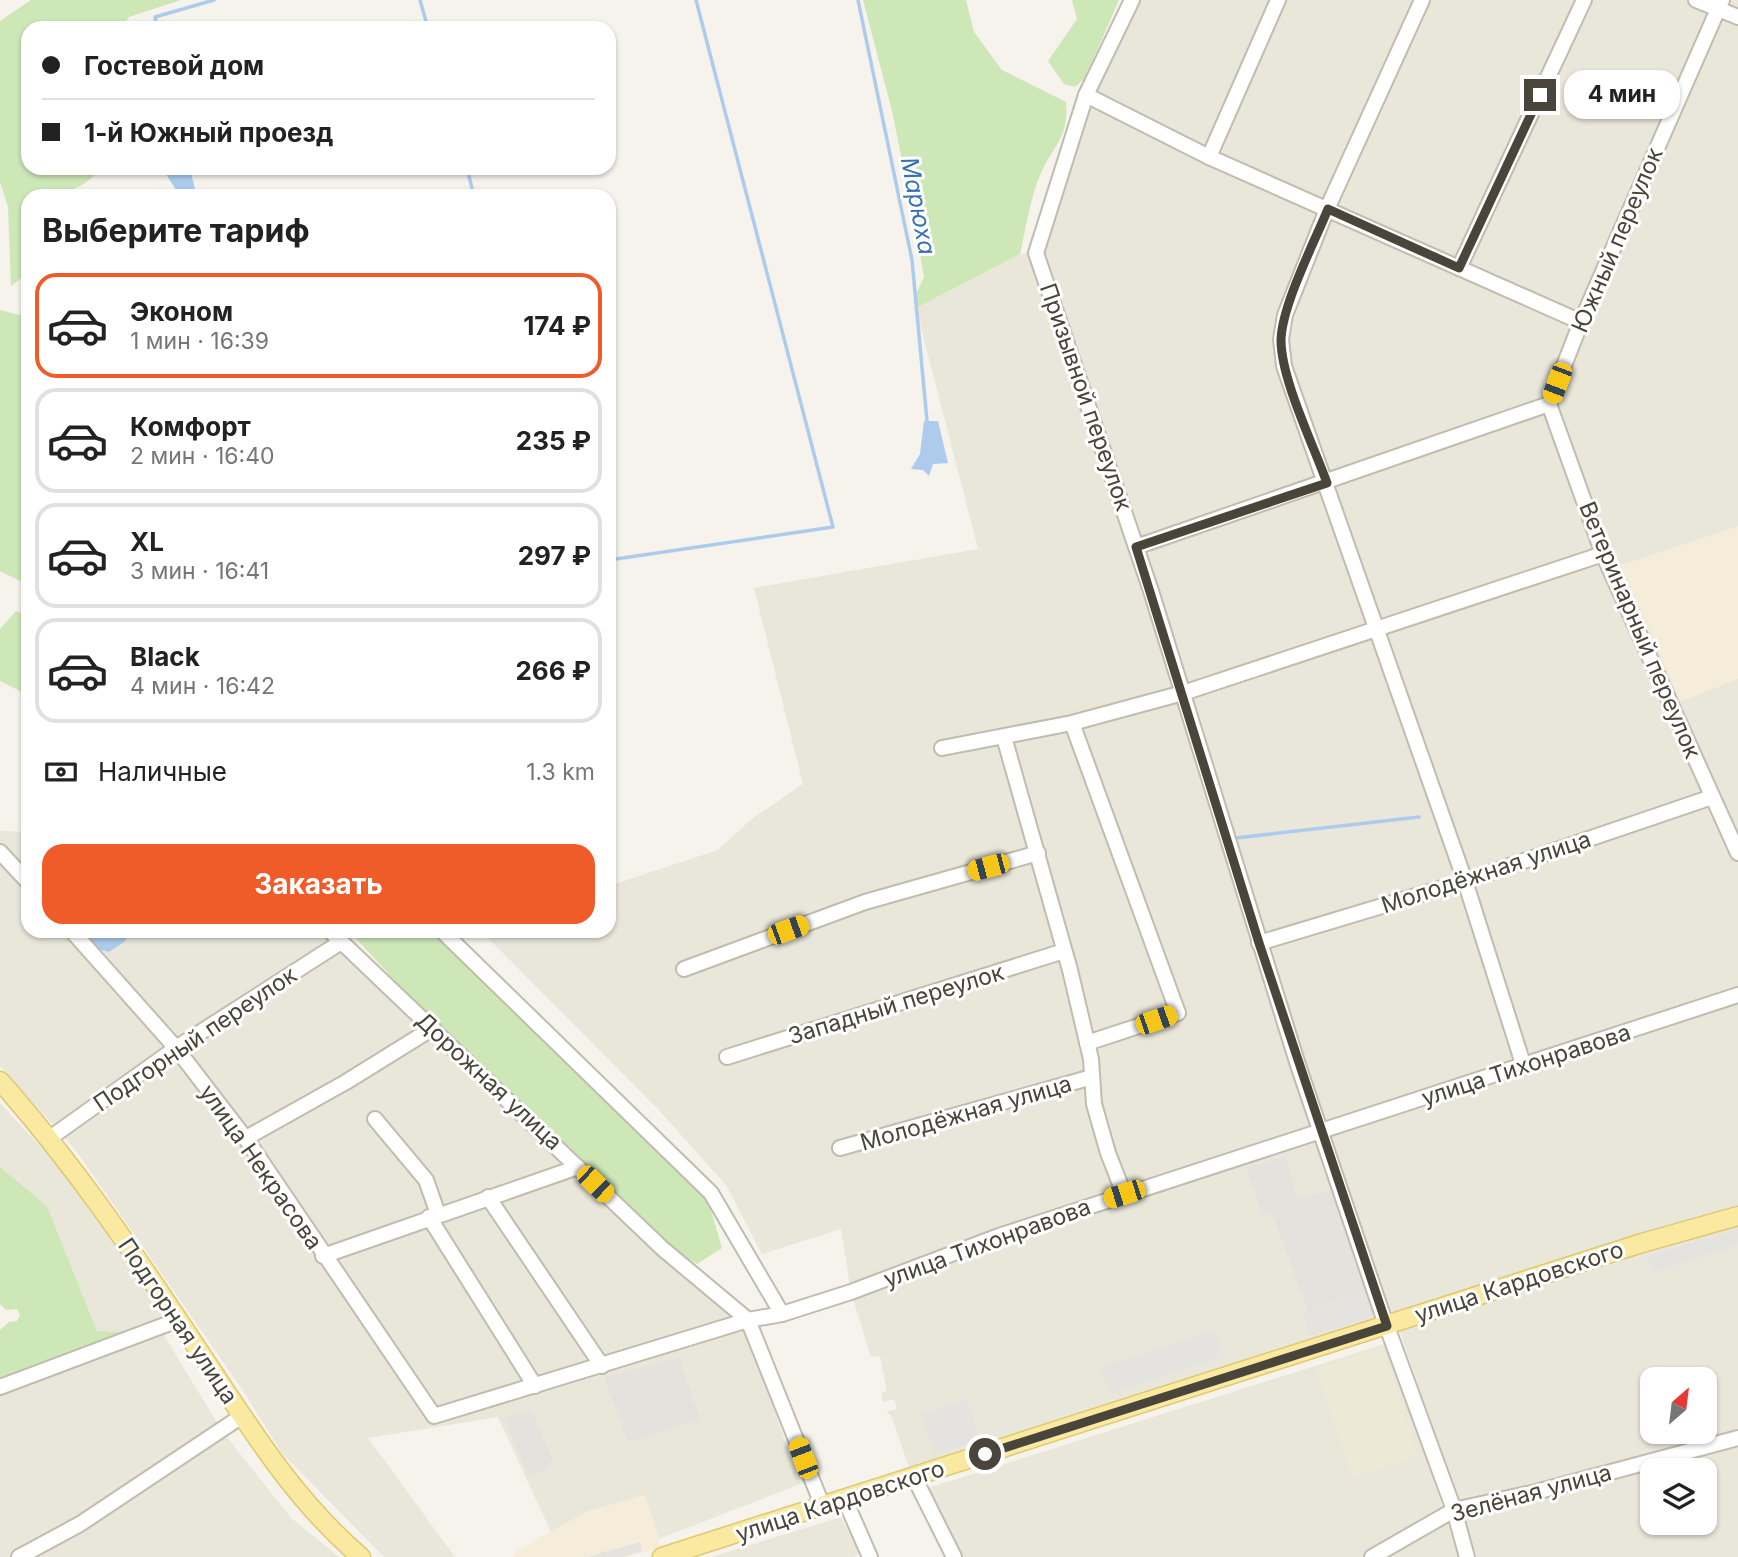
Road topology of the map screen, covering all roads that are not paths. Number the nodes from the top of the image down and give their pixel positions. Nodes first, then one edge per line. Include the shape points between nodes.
1 (1132, 0) edge
2 (1278, 0) edge
3 (1422, 0) edge
4 (1584, 0) edge
5 (1696, 0) edge
6 (1720, 5) edge
7 (1738, 17) edge
8 (1086, 95) junction
9 (1209, 157) junction
10 (1328, 209) junction
11 (1459, 268) junction
12 (1581, 322) junction
13 (1549, 404) junction
14 (1327, 483) junction
15 (1136, 547) junction
16 (1602, 554) junction
17 (1376, 629) junction
18 (1183, 693) junction
19 (1072, 723) junction
20 (1004, 737) junction
21 (942, 748) dead end
22 (1712, 797) junction
23 (0, 852) edge
24 (1038, 853) junction
25 (1738, 853) edge
26 (21, 874) edge
27 (1465, 881) junction
28 (78, 938) edge
29 (337, 938) edge
30 (449, 938) edge
31 (341, 942) junction
32 (1259, 943) junction
33 (1065, 951) junction
34 (684, 969) dead end
35 (1738, 995) edge
36 (433, 1028) junction
37 (1087, 1043) junction
38 (176, 1048) junction
39 (727, 1057) dead end
40 (1524, 1067) junction
41 (1092, 1077) junction
42 (0, 1081) edge
43 (375, 1119) dead end
44 (1320, 1130) junction
45 (50, 1138) junction
46 (246, 1138) junction
47 (840, 1148) dead end
48 (578, 1167) junction
49 (1124, 1194) junction
50 (488, 1197) junction
51 (434, 1215) junction
52 (1738, 1216) edge
53 (323, 1256) junction
54 (782, 1314) junction
55 (178, 1320) junction
56 (748, 1320) junction
57 (1387, 1326) junction
58 (602, 1366) junction
59 (535, 1386) junction
60 (0, 1387) edge
61 (242, 1416) junction
62 (433, 1416) joint
63 (1738, 1438) edge
64 (914, 1477) junction
65 (845, 1500) junction
66 (822, 1507) junction
67 (1454, 1510) junction
68 (19, 1557) edge
69 (361, 1557) edge
70 (662, 1557) edge
71 (870, 1557) edge
72 (954, 1557) edge
73 (1372, 1557) edge
74 (1467, 1557) edge

1 - 8 street, Призывной переулок
2 - 9 street
3 - 10 street
4 - 11 street
5 - 6 street
6 - 7 street
6 - 12 street, Южный переулок
8 - 9 street
8 - 15 street, Призывной переулок via 1036,253
9 - 10 street
10 - 11 street
10 - 14 street via 1281,339 1284,366
11 - 12 street
12 - 13 street, Южный переулок
13 - 14 street
13 - 16 street, Ветеринарный переулок
14 - 15 street
14 - 17 street
15 - 18 street, Призывной переулок
16 - 17 street
16 - 22 street, Ветеринарный переулок
17 - 18 street
17 - 27 street
18 - 19 street
18 - 32 street, Призывной переулок
19 - 20 street
19 - 37 street via 1178,1013
20 - 21 street
20 - 24 street
22 - 25 street, Ветеринарный переулок
22 - 27 street, Молодёжная улица
23 - 26 street
24 - 33 street
24 - 34 street via 865,902
27 - 32 street, Молодёжная улица
27 - 40 street
28 - 38 street, улица Некрасова
29 - 31 street, Дорожная улица
30 - 54 street via 711,1193
31 - 36 street, Дорожная улица
31 - 38 street, Подгорный переулок
32 - 44 street, Призывной переулок
33 - 37 street
33 - 39 street, Западный переулок
35 - 40 street, улица Тихонравова
36 - 46 street
36 - 48 street, Дорожная улица
37 - 41 street
38 - 45 street, Подгорный переулок
38 - 46 street, улица Некрасова
40 - 44 street, улица Тихонравова
41 - 47 street, Молодёжная улица
41 - 49 street via 1094,1104
42 - 45 main road, Подгорная улица
43 - 51 street via 426,1180
44 - 49 street, улица Тихонравова
44 - 57 street, Призывной переулок
45 - 55 main road, Подгорная улица
46 - 53 street, улица Некрасова
48 - 50 street
48 - 56 street, Дорожная улица via 663,1249
49 - 54 street, улица Тихонравова
50 - 51 street
50 - 58 street
51 - 53 street
51 - 59 street
52 - 57 main road, улица Кардовского
53 - 62 street, улица Некрасова
54 - 56 street, улица Тихонравова
55 - 60 street
55 - 61 main road, Подгорная улица
56 - 58 street, улица Тихонравова
56 - 66 street, Дорожная улица
57 - 64 main road, улица Кардовского
57 - 67 street, Призывной переулок
58 - 59 street, улица Тихонравова
59 - 62 street, улица Тихонравова
61 - 68 street via 80,1524
61 - 69 main road, Подгорная улица via 297,1493
63 - 67 street, Зелёная улица
64 - 65 main road, улица Кардовского
64 - 72 street
65 - 66 main road, улица Кардовского
65 - 71 street
66 - 70 main road, улица Кардовского
67 - 73 street, Зелёная улица
67 - 74 street, Призывной переулок

